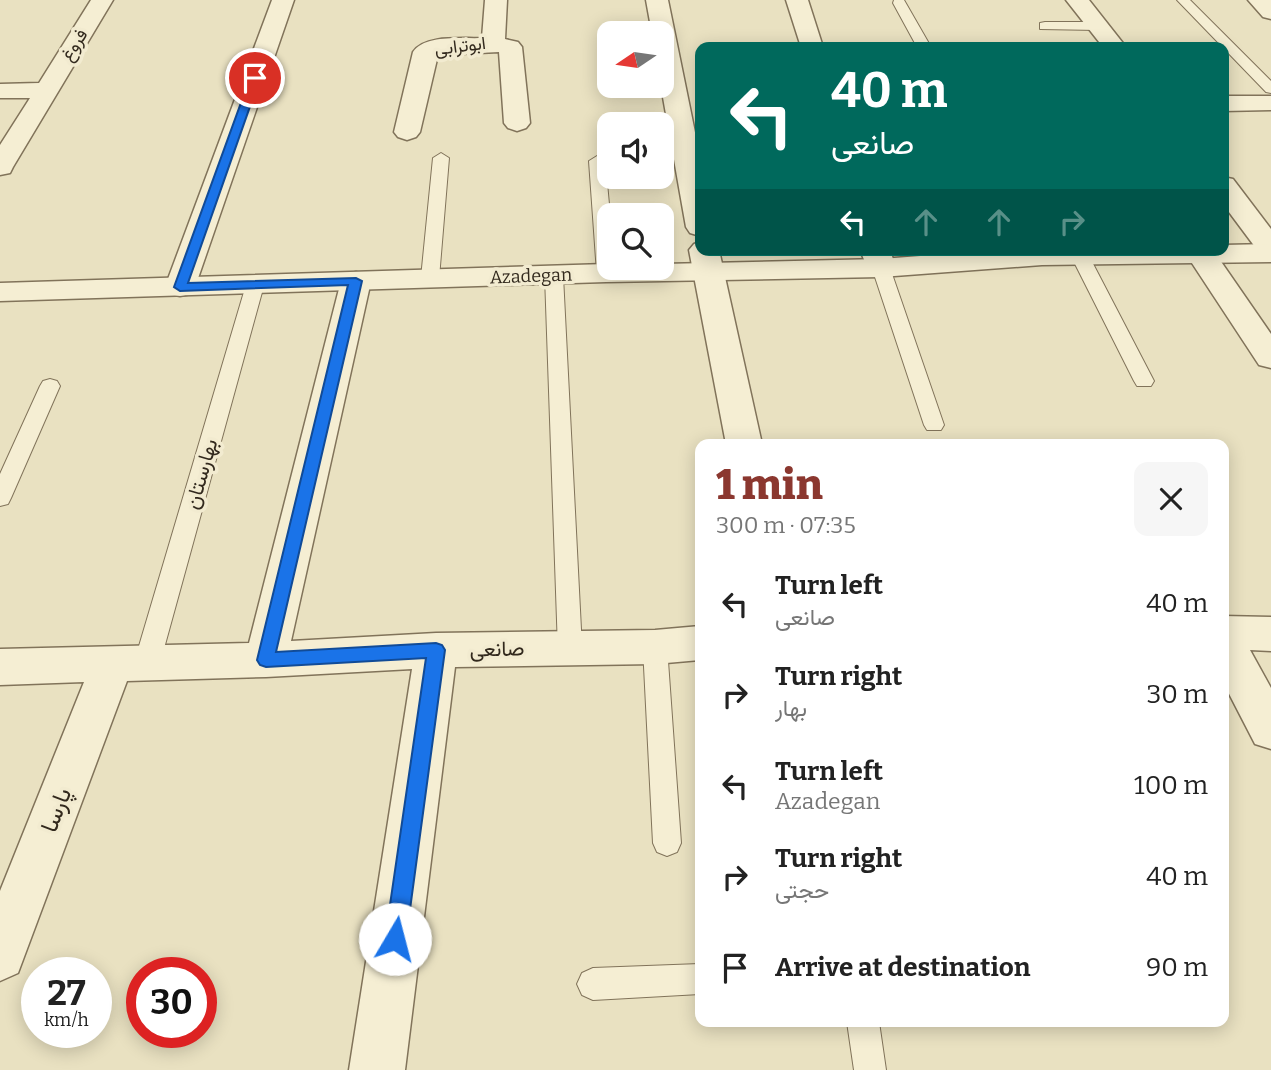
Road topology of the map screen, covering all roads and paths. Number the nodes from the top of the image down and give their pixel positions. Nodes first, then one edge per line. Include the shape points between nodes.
1 (102, 0) edge
2 (283, 0) edge
3 (496, 0) edge
4 (657, 0) edge
5 (797, 0) edge
6 (1077, 0) edge
7 (1183, 0) edge
8 (1259, 0) edge
9 (899, 3) dead end
10 (1271, 12) edge
11 (1045, 26) dead end
12 (1097, 26) junction
13 (810, 42) edge
14 (921, 42) edge
15 (1111, 42) edge
16 (1225, 42) edge
17 (493, 44) junction
18 (1229, 47) edge
19 (1271, 89) edge
20 (46, 90) junction
21 (0, 91) edge
22 (1271, 103) edge
23 (1229, 104) edge
24 (517, 123) dead end
25 (407, 132) dead end
26 (441, 158) dead end
27 (0, 167) edge
28 (1229, 193) edge
29 (695, 201) edge
30 (1271, 251) edge
31 (1229, 253) edge
32 (959, 256) edge
33 (1080, 256) edge
34 (1202, 256) edge
35 (878, 259) edge
36 (707, 262) edge
37 (674, 266) edge
38 (597, 274) edge
39 (554, 276) junction
40 (430, 278) junction
41 (356, 281) junction
42 (255, 285) junction
43 (180, 287) junction
44 (0, 292) edge
45 (1271, 358) edge
46 (1144, 381) dead end
47 (50, 386) dead end
48 (934, 425) dead end
49 (743, 439) edge
50 (0, 498) edge
51 (1229, 633) edge
52 (1271, 634) edge
53 (695, 643) edge
54 (655, 647) junction
55 (570, 649) junction
56 (436, 650) junction
57 (1229, 652) edge
58 (266, 660) junction
59 (129, 664) junction
60 (0, 667) edge
61 (1271, 730) edge
62 (667, 843) dead end
63 (2, 941) edge
64 (695, 979) edge
65 (593, 985) dead end
66 (864, 1027) edge
67 (377, 1070) edge
68 (870, 1070) edge

1 - 20 street, فروغ
2 - 43 street
3 - 17 street, ابوترابی
4 - 29 street
5 - 13 street
6 - 12 street
7 - 16 lane
8 - 10 street
9 - 14 lane
11 - 12 lane
12 - 15 street
17 - 24 street via 510,47
17 - 25 street, ابوترابی via 425,52
18 - 19 lane
20 - 21 street
20 - 27 street, فروغ
22 - 23 street
26 - 40 lane
28 - 30 street
30 - 31 street, Azadegan
32 - 35 street, Azadegan
33 - 46 lane
34 - 45 street
35 - 36 street, Azadegan
35 - 48 lane
36 - 37 street, Azadegan
36 - 49 street
38 - 39 street, Azadegan
39 - 40 street, Azadegan
39 - 55 lane
40 - 41 street, Azadegan
41 - 42 street, Azadegan
41 - 58 street
42 - 43 street, Azadegan
42 - 59 lane, بهارستان
43 - 44 street, Azadegan
47 - 50 lane
51 - 52 street
53 - 54 street, صانعی
54 - 55 street, صانعی
54 - 62 lane
55 - 56 street, صانعی
56 - 58 street, صانعی
56 - 67 street
57 - 61 street
58 - 59 street, صانعی
59 - 60 street, صانعی
59 - 63 street, پارسا
64 - 65 lane
66 - 68 lane

